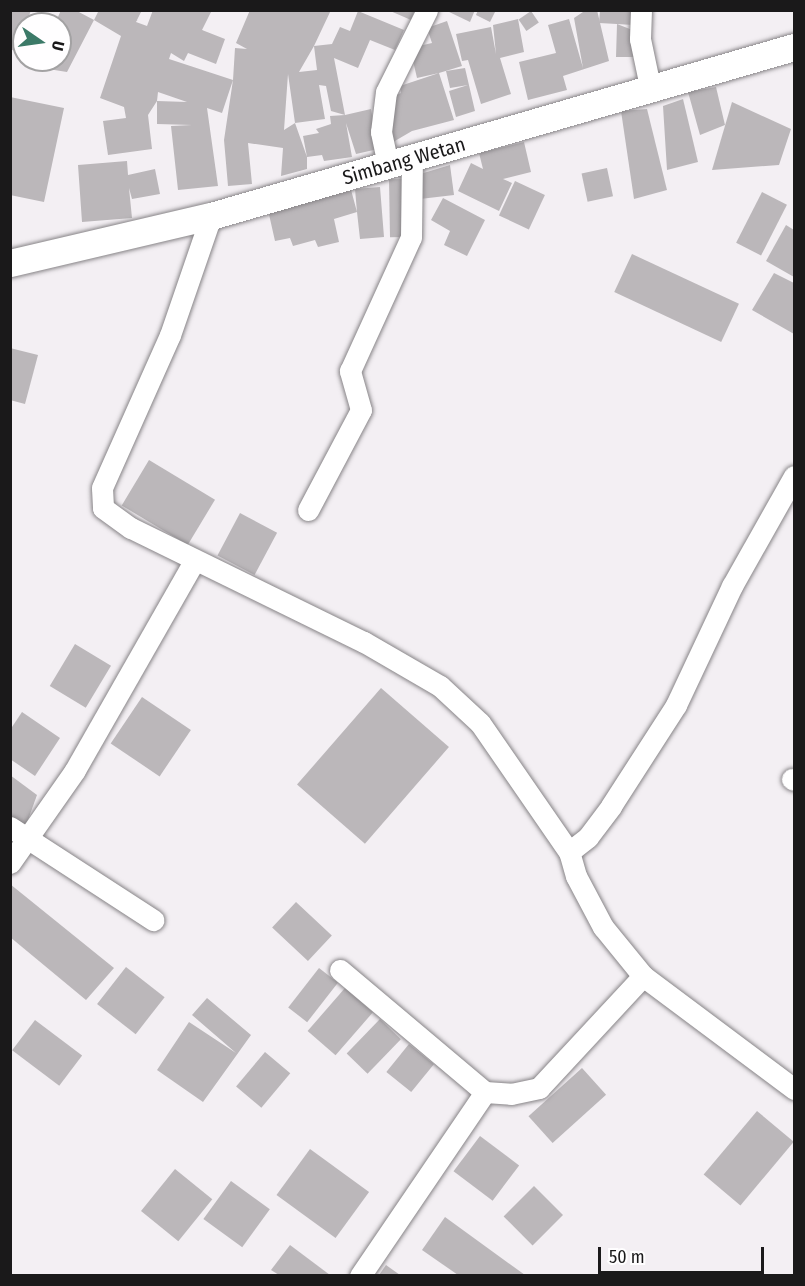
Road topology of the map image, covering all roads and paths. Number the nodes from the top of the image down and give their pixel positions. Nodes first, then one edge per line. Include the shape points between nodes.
1 (428, 10) edge
2 (641, 10) edge
3 (795, 47) edge
4 (651, 91) junction
5 (400, 162) junction
6 (211, 216) junction
7 (10, 263) edge
8 (795, 476) edge
9 (308, 510) dead end
10 (194, 561) junction
11 (19, 833) edge
12 (569, 852) junction
13 (10, 863) edge
14 (153, 920) dead end
15 (340, 970) dead end
16 (643, 976) junction
17 (795, 1089) edge
18 (486, 1092) junction
19 (360, 1275) edge

1 - 5 street via 386,92 381,132
2 - 4 street via 640,39
3 - 4 street, Simbang Wetan
4 - 5 street, Simbang Wetan
5 - 6 street, Simbang Wetan
5 - 9 street via 411,237 350,371 361,410
6 - 7 street, Simbang Wetan
6 - 10 street via 170,334 101,500 116,519
8 - 12 street via 732,586 676,705 611,806 588,837
10 - 11 street via 75,770
10 - 12 street via 364,642 462,703
11 - 13 street
11 - 14 street
12 - 16 street via 576,876 603,927
15 - 18 street
16 - 17 street
16 - 18 street via 538,1088 511,1094
18 - 19 street

